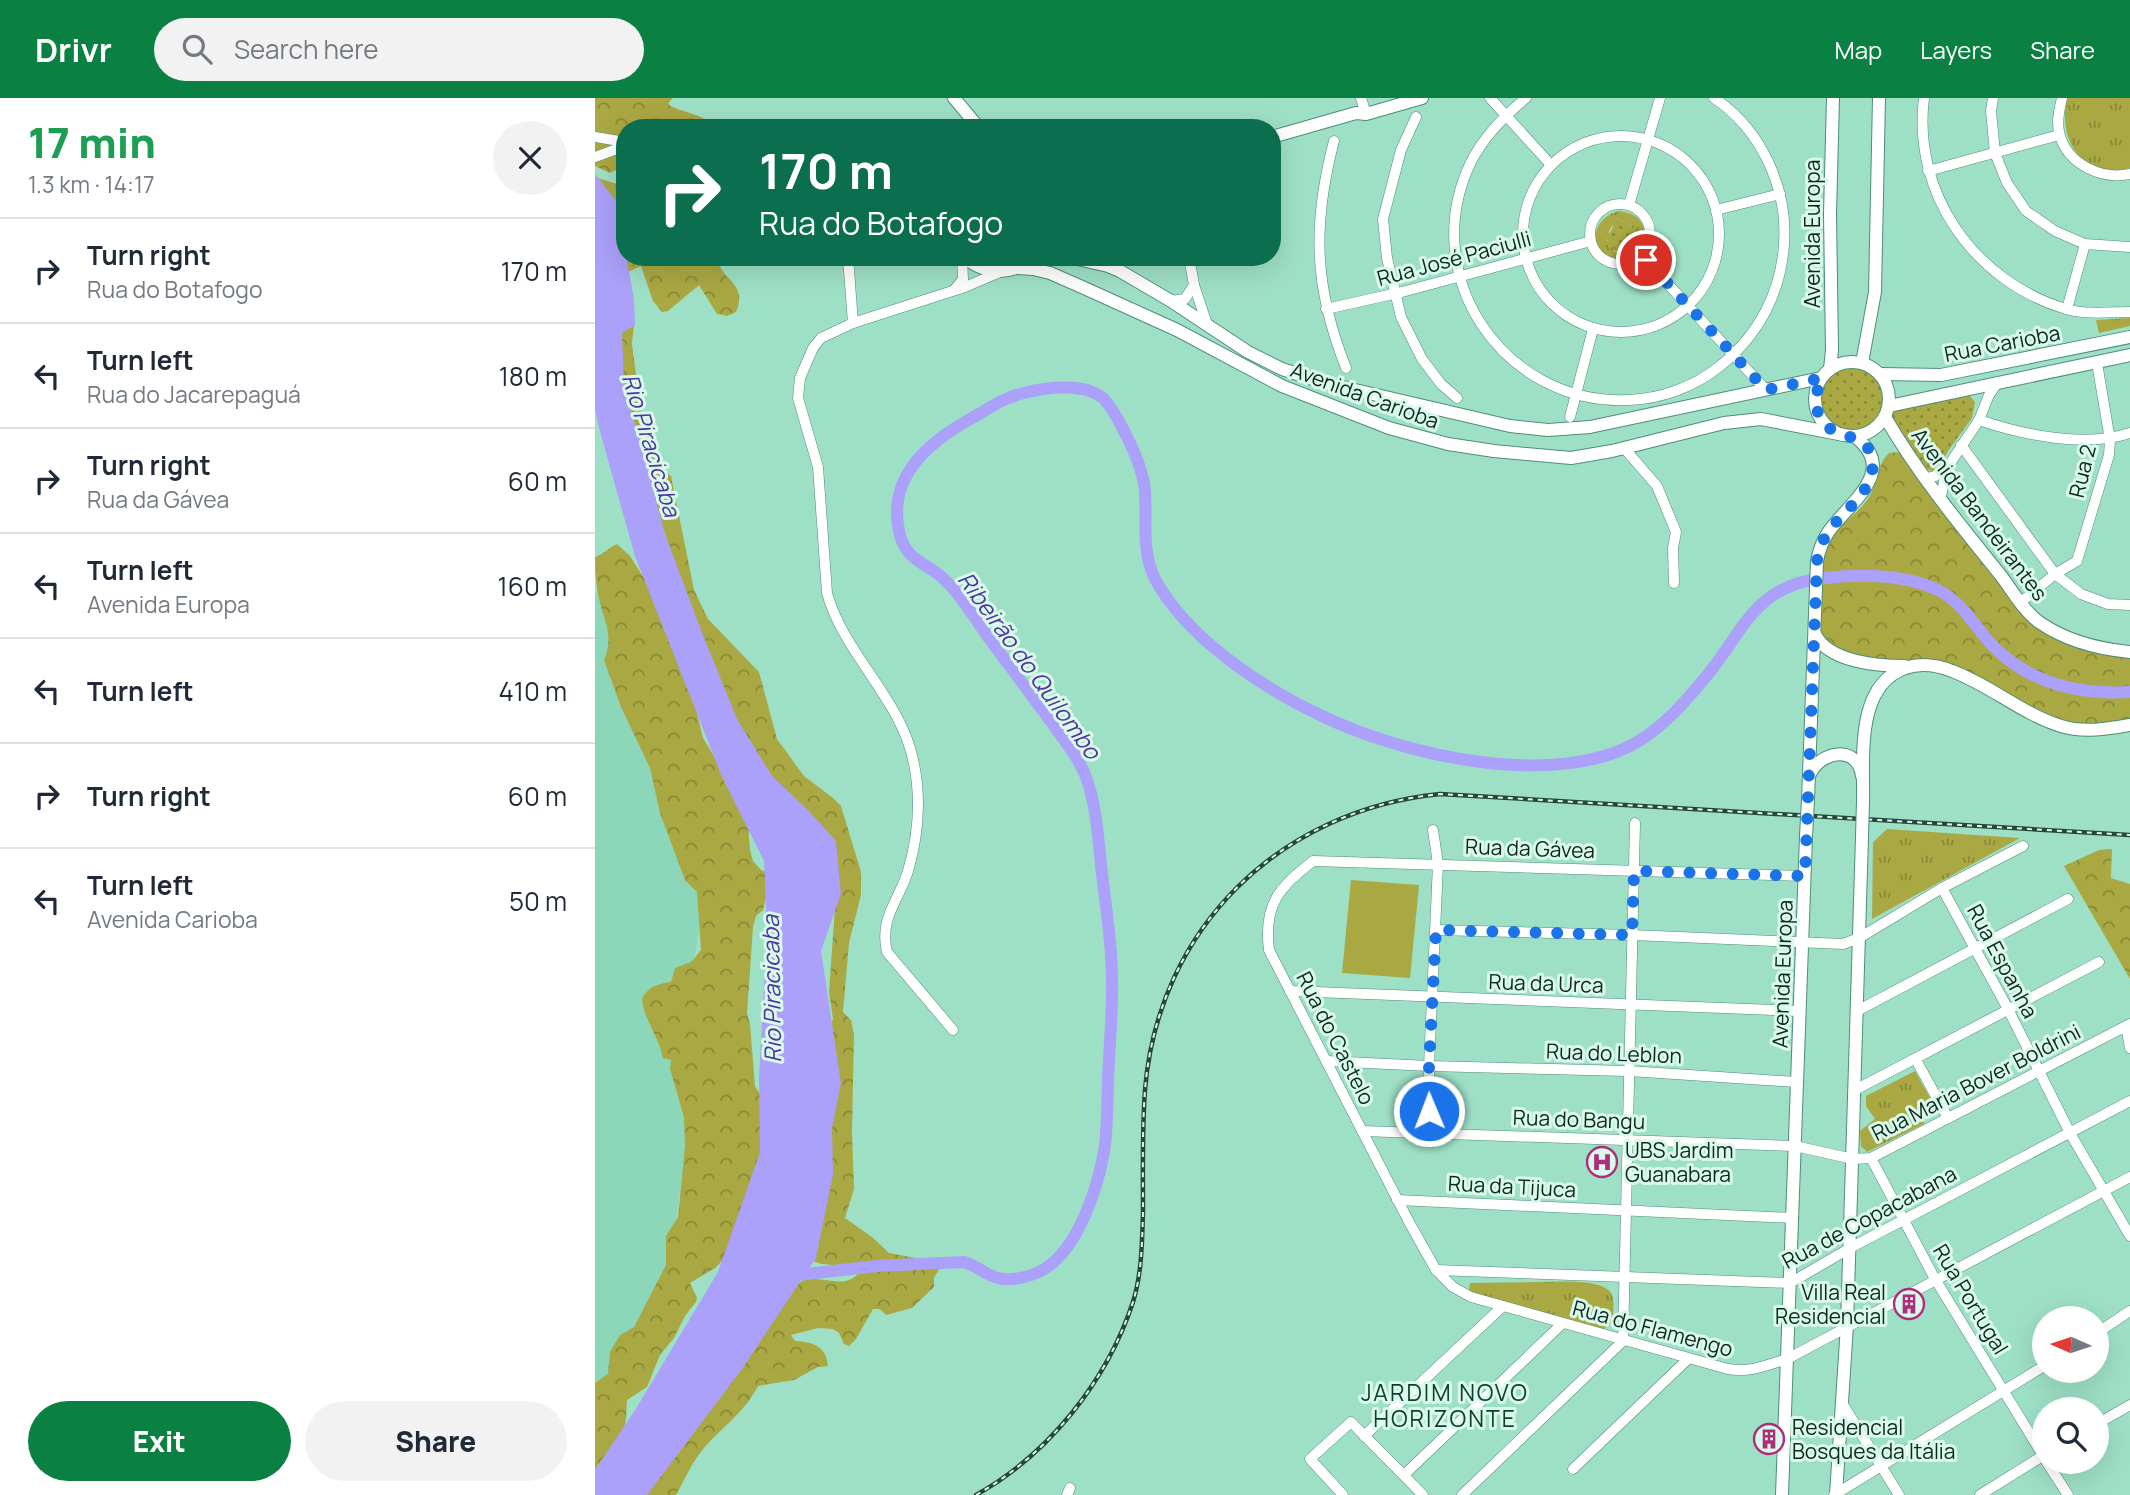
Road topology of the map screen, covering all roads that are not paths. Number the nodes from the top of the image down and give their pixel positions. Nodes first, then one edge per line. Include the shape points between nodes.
1 (954, 98) edge
2 (1391, 98) edge
3 (1422, 98) edge
4 (1490, 98) edge
5 (1526, 98) edge
6 (1660, 98) edge
7 (1714, 98) edge
8 (1833, 98) edge
9 (1879, 98) edge
10 (1924, 98) edge
11 (1993, 98) edge
12 (2062, 98) edge
13 (1362, 108) edge
14 (1505, 114) junction
15 (1416, 117) dead end
16 (970, 119) edge
17 (1281, 134) edge
18 (2059, 135) junction
19 (597, 137) edge
20 (1647, 139) junction
21 (1334, 141) dead end
22 (616, 142) edge
23 (616, 148) edge
24 (1995, 153) junction
25 (596, 157) edge
26 (1551, 165) junction
27 (1928, 171) junction
28 (2130, 174) edge
29 (1780, 194) junction
30 (1629, 205) junction
31 (1716, 210) junction
32 (1591, 241) junction
33 (2085, 244) junction
34 (2130, 247) edge
35 (1641, 256) junction
36 (1526, 259) junction
37 (849, 266) edge
38 (963, 266) edge
39 (979, 266) edge
40 (1021, 266) edge
41 (1108, 266) edge
42 (1191, 266) edge
43 (1018, 268) junction
44 (1000, 272) junction
45 (1459, 275) junction
46 (1194, 285) junction
47 (955, 290) junction
48 (1396, 292) junction
49 (1171, 301) junction
50 (1689, 306) junction
51 (1326, 309) junction
52 (2067, 309) junction
53 (2130, 312) edge
54 (853, 323) junction
55 (1207, 324) junction
56 (1593, 329) junction
57 (2130, 337) edge
58 (1735, 354) junction
59 (2130, 355) edge
60 (1862, 363) junction
61 (2097, 363) junction
62 (1346, 368) dead end
63 (1826, 374) junction
64 (1881, 374) junction
65 (1999, 382) junction
66 (1970, 389) junction
67 (1766, 390) junction
68 (1575, 395) junction
69 (1457, 398) dead end
70 (1887, 412) junction
71 (1570, 416) dead end
72 (1980, 416) junction
73 (2130, 433) edge
74 (1849, 436) junction
75 (2110, 440) junction
76 (1961, 445) junction
77 (1624, 448) junction
78 (1947, 468) junction
79 (1927, 478) junction
80 (1941, 496) junction
81 (2055, 574) junction
82 (1674, 583) dead end
83 (2021, 602) junction
84 (2130, 605) edge
85 (1815, 633) junction
86 (2130, 652) edge
87 (1911, 666) junction
88 (2130, 726) edge
89 (1808, 779) junction
90 (1863, 786) junction
91 (1635, 823) dead end
92 (1433, 830) dead end
93 (2023, 846) dead end
94 (1438, 864) junction
95 (1634, 871) junction
96 (1805, 876) junction
97 (1942, 888) junction
98 (2069, 899) dead end
99 (1272, 902) joint
100 (1436, 930) junction
101 (1632, 935) junction
102 (1859, 938) junction
103 (1803, 943) junction
104 (1975, 947) junction
105 (2099, 962) dead end
106 (1290, 991) junction
107 (1432, 998) junction
108 (1631, 1006) junction
109 (2008, 1009) junction
110 (1800, 1011) junction
111 (1857, 1012) junction
112 (2128, 1025) edge
113 (953, 1030) dead end
114 (2130, 1048) edge
115 (1916, 1059) junction
116 (1326, 1061) junction
117 (1429, 1066) junction
118 (1629, 1071) junction
119 (2039, 1071) junction
120 (1797, 1082) junction
121 (1855, 1090) junction
122 (2130, 1101) edge
123 (1948, 1118) junction
124 (1362, 1131) junction
125 (2070, 1133) junction
126 (1430, 1134) junction
127 (1628, 1139) junction
128 (1795, 1146) junction
129 (1871, 1157) junction
130 (1853, 1159) junction
131 (2130, 1177) edge
132 (2102, 1191) junction
133 (1397, 1200) junction
134 (1626, 1210) junction
135 (1792, 1217) junction
136 (1903, 1221) junction
137 (2130, 1236) edge
138 (1850, 1248) junction
139 (1436, 1270) junction
140 (1473, 1271) junction
141 (1625, 1277) junction
142 (1935, 1279) junction
143 (1790, 1283) junction
144 (1459, 1291) joint
145 (1471, 1297) junction
146 (1503, 1306) junction
147 (2130, 1311) edge
148 (1563, 1323) junction
149 (2109, 1324) edge
150 (1847, 1325) junction
151 (1623, 1341) junction
152 (1688, 1359) junction
153 (1787, 1359) junction
154 (2032, 1374) edge
155 (2005, 1391) junction
156 (1842, 1403) junction
157 (2130, 1405) edge
158 (2109, 1417) edge
159 (1364, 1436) junction
160 (2032, 1437) edge
161 (2032, 1464) edge
162 (1882, 1466) junction
163 (1573, 1469) dead end
164 (2055, 1474) edge
165 (1404, 1475) junction
166 (1343, 1495) edge
167 (1423, 1495) edge
168 (1462, 1495) edge
169 (1782, 1495) edge
170 (1835, 1495) edge
171 (1899, 1495) edge
172 (1980, 1495) edge
173 (2068, 1495) edge

1 - 16 main road
2 - 13 main road
3 - 13 main road
4 - 14 street
5 - 14 street
6 - 20 street
7 - 29 street via 1757,142
8 - 63 main road, Avenida Europa via 1832,350
9 - 60 main road via 1875,292
10 - 27 street via 1922,143
11 - 24 street
12 - 18 street
13 - 17 main road
14 - 26 street
14 - 45 street via 1471,161 1461,189 1455,217
15 - 48 street via 1401,150 1383,219
18 - 24 street
18 - 28 street via 2077,162 2092,171 2109,176
19 - 22 street
20 - 26 street via 1596,139 1564,153
20 - 30 street
20 - 31 street via 1684,158 1698,173
21 - 51 street via 1318,225
23 - 25 street
24 - 27 street
24 - 33 street via 2007,183 2026,211
26 - 36 street via 1526,208
27 - 52 street via 1959,236 1981,261 2014,286
29 - 31 street
29 - 58 street via 1783,263 1773,297
30 - 32 street via 1611,205 1597,215
30 - 35 street via 1643,215 1650,231
31 - 50 street via 1718,251 1712,272
32 - 35 street via 1594,250 1608,261 1625,264
32 - 36 street, Rua José Paciulli
33 - 34 street
33 - 52 street
35 - 50 street
36 - 45 street, Rua José Paciulli
36 - 56 street via 1551,303
37 - 54 street
38 - 47 street via 963,279
39 - 44 main road
40 - 43 main road
41 - 49 main road, Avenida Carioba
42 - 46 street
43 - 44 main road
43 - 77 main road, Avenida Carioba via 1061,278 1177,330 1282,386 1419,438 1494,451 1571,457
44 - 47 street
45 - 48 street, Rua José Paciulli
45 - 68 street via 1469,303 1501,351 1523,370
46 - 49 street via 1185,299
46 - 55 street
47 - 54 street
48 - 51 street, Rua José Paciulli
48 - 69 street via 1401,317 1422,359
49 - 55 main road, Avenida Carioba
50 - 56 street via 1644,330 1610,333
50 - 58 street
51 - 62 street
52 - 53 street
54 - 113 street via 821,338 813,348 800,378 798,398 818,467 832,611 903,726 914,763 916,834 908,872 886,922 887,951
55 - 67 main road, Avenida Carioba via 1248,352 1296,374 1523,428 1590,426
56 - 68 street
57 - 64 main road, Rua Carioba via 1941,374
58 - 67 street
58 - 68 street via 1708,376 1677,391 1621,400
59 - 61 main road, Rua Carioba
60 - 63 main road via 1839,364
60 - 64 main road
61 - 65 main road, Rua Carioba
61 - 75 street, Rua 2
63 - 67 main road, Avenida Carioba
63 - 74 main road via 1817,389 1818,412 1833,431
64 - 70 main road via 1887,384
65 - 66 main road, Rua Carioba
65 - 72 street
66 - 70 main road, Rua Carioba
66 - 72 street via 1980,398
68 - 71 street
70 - 74 main road via 1872,431
70 - 79 main road, Avenida Bandeirantes via 1902,446
72 - 75 street via 2002,428 2039,435
72 - 76 street
73 - 75 street
74 - 77 main road, Avenida Carioba via 1743,419
74 - 85 main road, Avenida Europa via 1869,450 1872,471 1857,501 1822,542 1816,571
75 - 81 street, Rua 2 via 2077,561
76 - 78 street
76 - 81 street
77 - 82 street via 1657,486 1676,533
78 - 79 street
78 - 80 street
79 - 80 main road, Avenida Bandeirantes
80 - 83 main road, Avenida Bandeirantes
81 - 83 street, Rua 2
81 - 84 street via 2081,594 2108,604
83 - 86 main road, Avenida Bandeirantes via 2038,621 2075,640
85 - 87 main road via 1827,648 1861,663
85 - 89 main road, Avenida Europa
87 - 88 main road via 1953,671 2062,726 2089,730
87 - 90 main road via 1897,671 1877,690 1870,705
89 - 90 main road via 1823,757 1841,754 1858,764
89 - 96 main road, Avenida Europa, bridge
90 - 102 main road, bridge
91 - 95 street
92 - 94 street
93 - 97 street
94 - 95 street, Rua da Gávea
94 - 99 street, Rua da Gávea via 1313,861 1280,889
94 - 100 street
95 - 96 street, Rua da Gávea
95 - 101 street
96 - 103 main road, Avenida Europa
97 - 102 street
97 - 104 street, Rua Espanha
98 - 104 street
99 - 106 street, Rua do Castelo via 1269,950
100 - 101 street
100 - 107 street
101 - 103 street
101 - 108 street
102 - 103 street via 1843,944
102 - 111 main road
103 - 110 main road, Avenida Europa
104 - 109 street, Rua Espanha
104 - 111 street
105 - 109 street
106 - 107 street, Rua da Urca
106 - 116 street, Rua do Castelo
107 - 108 street, Rua da Urca
107 - 117 street
108 - 110 street, Rua da Urca
108 - 118 street
109 - 115 street
109 - 119 street, Rua Espanha
110 - 120 main road, Avenida Europa
111 - 121 main road
112 - 114 street
112 - 119 street, Rua Maria Bover Boldrini
115 - 121 street
115 - 123 street
116 - 117 street, Rua do Leblon
116 - 124 street, Rua do Castelo
117 - 118 street, Rua do Leblon
117 - 126 street
118 - 120 street, Rua do Leblon
118 - 127 street
119 - 123 street, Rua Maria Bover Boldrini
119 - 125 street, Rua Espanha
120 - 128 main road, Avenida Europa
121 - 130 main road
122 - 125 street, Rua de Copacabana
123 - 129 street, Rua Maria Bover Boldrini
124 - 126 street, Rua do Bangu
124 - 133 street, Rua do Castelo
125 - 132 street, Rua Espanha
125 - 136 street, Rua de Copacabana
126 - 127 street, Rua do Bangu
127 - 128 street, Rua do Bangu
127 - 134 street
128 - 130 street, Rua Maria Bover Boldrini
128 - 135 main road, Avenida Europa
129 - 130 street, Rua Maria Bover Boldrini
129 - 136 street, Rua Portugal
130 - 138 main road
131 - 132 street, Rua do Flamengo
132 - 137 street, Rua Espanha
132 - 142 street, Rua do Flamengo
133 - 134 street, Rua da Tijuca
133 - 139 street, Rua do Castelo
134 - 135 street, Rua da Tijuca
134 - 141 street
135 - 143 main road, Avenida Europa
136 - 138 street, Rua de Copacabana
136 - 142 street, Rua Portugal
138 - 143 street, Rua de Copacabana
138 - 150 main road
139 - 140 street, Rua de Copacabana
139 - 144 street, Rua do Castelo
140 - 141 street, Rua de Copacabana
140 - 145 street via 1466,1286
141 - 143 street, Rua de Copacabana
141 - 151 street
142 - 150 street, Rua do Flamengo via 1900,1302
142 - 155 street, Rua Portugal
143 - 153 main road, Avenida Europa
144 - 145 street, Rua do Flamengo
145 - 146 street, Rua do Flamengo
146 - 148 street, Rua do Flamengo
146 - 159 street
147 - 149 street
148 - 151 street, Rua do Flamengo
148 - 165 street
150 - 153 street, Rua do Flamengo
150 - 156 main road
151 - 152 street, Rua do Flamengo
151 - 168 street
152 - 153 street, Rua do Flamengo via 1744,1371
152 - 163 street
153 - 169 main road, Avenida Europa
154 - 155 street
155 - 160 street, Rua Portugal
155 - 162 street
156 - 162 street
156 - 170 main road
157 - 158 street
159 - 165 street
159 - 166 street via 1351,1422 1310,1459
161 - 172 street
162 - 170 street
162 - 171 street
164 - 173 street, Rua Portugal
165 - 167 street

